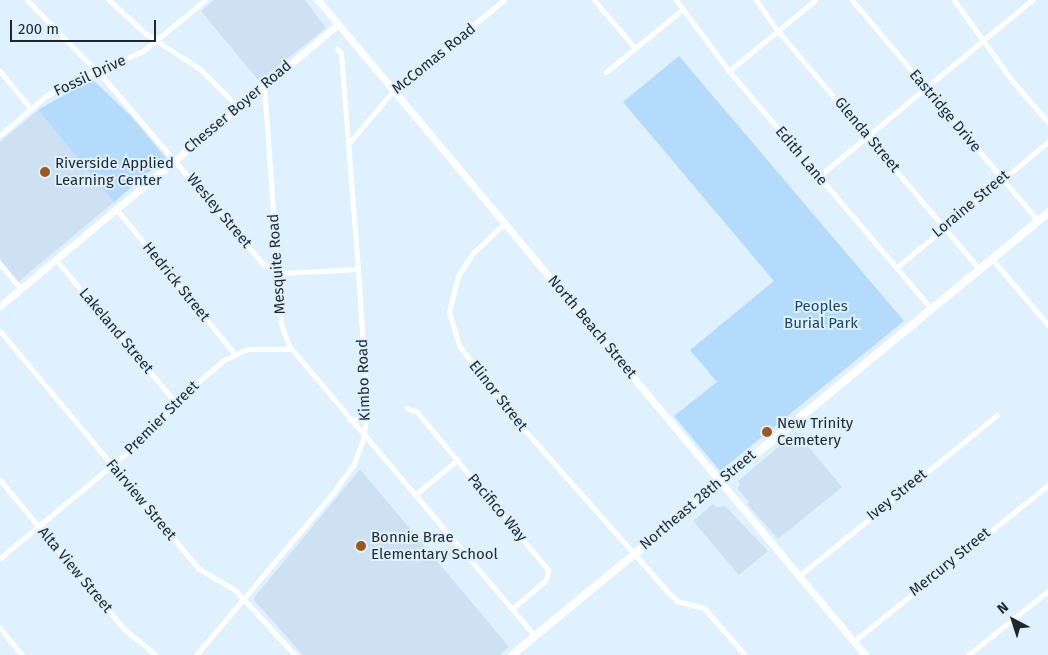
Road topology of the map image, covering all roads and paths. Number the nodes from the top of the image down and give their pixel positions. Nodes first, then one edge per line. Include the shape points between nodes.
1 (28, 0) edge
2 (109, 0) edge
3 (205, 0) edge
4 (318, 0) edge
5 (504, 0) edge
6 (594, 0) edge
7 (676, 0) edge
8 (756, 0) edge
9 (815, 0) edge
10 (852, 0) edge
11 (954, 0) edge
12 (1032, 0) edge
13 (682, 10) junction
14 (338, 24) junction
15 (778, 31) junction
16 (156, 40) junction
17 (983, 43) junction
18 (635, 48) junction
19 (337, 49) dead end
20 (0, 71) edge
21 (729, 71) junction
22 (94, 72) junction
23 (606, 72) dead end
24 (264, 86) junction
25 (926, 88) junction
26 (394, 90) junction
27 (238, 107) junction
28 (31, 109) junction
29 (1048, 122) edge
30 (0, 135) edge
31 (868, 136) junction
32 (1048, 142) edge
33 (348, 144) junction
34 (176, 159) junction
35 (818, 177) junction
36 (1002, 179) junction
37 (117, 210) junction
38 (1048, 213) edge
39 (1038, 222) junction
40 (505, 223) junction
41 (944, 226) junction
42 (992, 259) junction
43 (56, 260) junction
44 (0, 264) edge
45 (896, 268) junction
46 (358, 269) junction
47 (979, 270) junction
48 (278, 272) junction
49 (21, 289) junction
50 (0, 306) edge
51 (931, 308) junction
52 (1048, 325) edge
53 (0, 331) edge
54 (290, 349) junction
55 (234, 353) junction
56 (176, 402) junction
57 (407, 408) dead end
58 (367, 413) junction
59 (997, 415) dead end
60 (350, 420) junction
61 (364, 436) junction
62 (457, 460) junction
63 (112, 466) junction
64 (0, 480) edge
65 (719, 482) junction
66 (1048, 485) edge
67 (415, 494) junction
68 (39, 526) junction
69 (634, 554) junction
70 (0, 558) edge
71 (799, 576) junction
72 (1048, 591) edge
73 (244, 600) junction
74 (512, 609) junction
75 (0, 628) edge
76 (534, 636) junction
77 (854, 641) junction
78 (22, 655) edge
79 (156, 655) edge
80 (196, 655) edge
81 (295, 655) edge
82 (512, 655) edge
83 (745, 655) edge
84 (865, 655) edge
85 (968, 655) edge

1 - 22 street, Wesley Street
2 - 16 street
3 - 16 street, Fossil Drive
4 - 14 main road, North Beach Street
5 - 26 street, McComas Road
6 - 18 street
7 - 13 street, Edith Lane
8 - 15 street, Glenda Street
9 - 15 street
10 - 25 street, Eastridge Drive
11 - 17 street
12 - 17 street
13 - 18 street
13 - 21 street, Edith Lane
14 - 24 main road, Chesser Boyer Road
14 - 26 main road, North Beach Street
15 - 21 street
15 - 31 street, Glenda Street
16 - 22 street, Fossil Drive via 124,60
16 - 27 street via 200,68
17 - 25 street
17 - 29 street
18 - 23 street
19 - 33 street, Kimbo Road via 341,53
20 - 28 street
21 - 35 street, Edith Lane
22 - 28 street, Fossil Drive via 46,96
22 - 34 street, Wesley Street via 107,82
24 - 27 main road, Chesser Boyer Road
24 - 48 street, Mesquite Road
25 - 31 street
25 - 36 street, Eastridge Drive
26 - 33 street, McComas Road
26 - 40 main road, North Beach Street
27 - 34 main road, Chesser Boyer Road
28 - 30 street, Fossil Drive
31 - 35 street
31 - 41 street, Glenda Street
32 - 36 street, Loraine Street
33 - 46 street, Kimbo Road
34 - 37 main road, Chesser Boyer Road
34 - 48 street, Wesley Street via 259,259
35 - 45 street, Edith Lane
36 - 39 street, Eastridge Drive
36 - 41 street, Loraine Street
37 - 43 main road, Chesser Boyer Road
37 - 55 street, Hedrick Street
38 - 39 main road, Northeast 28th Street
39 - 42 main road, Northeast 28th Street
40 - 65 main road, North Beach Street
40 - 69 street, Elinor Street via 473,253 458,276 449,312 452,328 470,362 521,426
41 - 45 street, Loraine Street
41 - 47 street, Glenda Street
42 - 47 main road, Northeast 28th Street
42 - 52 street
43 - 49 main road, Chesser Boyer Road
43 - 56 street, Lakeland Street
44 - 49 street
45 - 51 street, Edith Lane
46 - 48 street
46 - 58 street, Kimbo Road
47 - 51 main road, Northeast 28th Street
48 - 54 street, Mesquite Road via 282,328
49 - 50 main road, Chesser Boyer Road
51 - 65 main road, Northeast 28th Street
53 - 63 street, Fairview Street
54 - 55 street, Premier Street via 260,348
54 - 60 street, Mesquite Road
55 - 56 street, Premier Street
56 - 63 street, Premier Street via 153,431
57 - 62 street, Pacifico Way via 417,412
58 - 60 street via 359,419
58 - 61 street, Kimbo Road
59 - 71 street, Ivey Street
60 - 61 street, Mesquite Road
61 - 67 street, Mesquite Road
61 - 73 street, Kimbo Road via 349,472
62 - 67 street
62 - 74 street, Pacifico Way via 548,570 546,580
63 - 68 street, Premier Street
63 - 73 street, Fairview Street via 198,569 235,590
64 - 68 street, Alta View Street
65 - 69 main road, Northeast 28th Street
65 - 71 main road, North Beach Street
66 - 77 street, Mercury Street
67 - 74 street, Mesquite Road
68 - 70 street, Premier Street
68 - 79 street, Alta View Street via 124,629
69 - 76 main road, Northeast 28th Street
69 - 83 street, Elinor Street via 678,601 704,608
71 - 77 main road, North Beach Street
72 - 85 street
73 - 80 street, Kimbo Road
73 - 81 street, Fairview Street
74 - 76 street, Mesquite Road
75 - 78 street
76 - 82 main road, Northeast 28th Street
77 - 84 main road, North Beach Street

